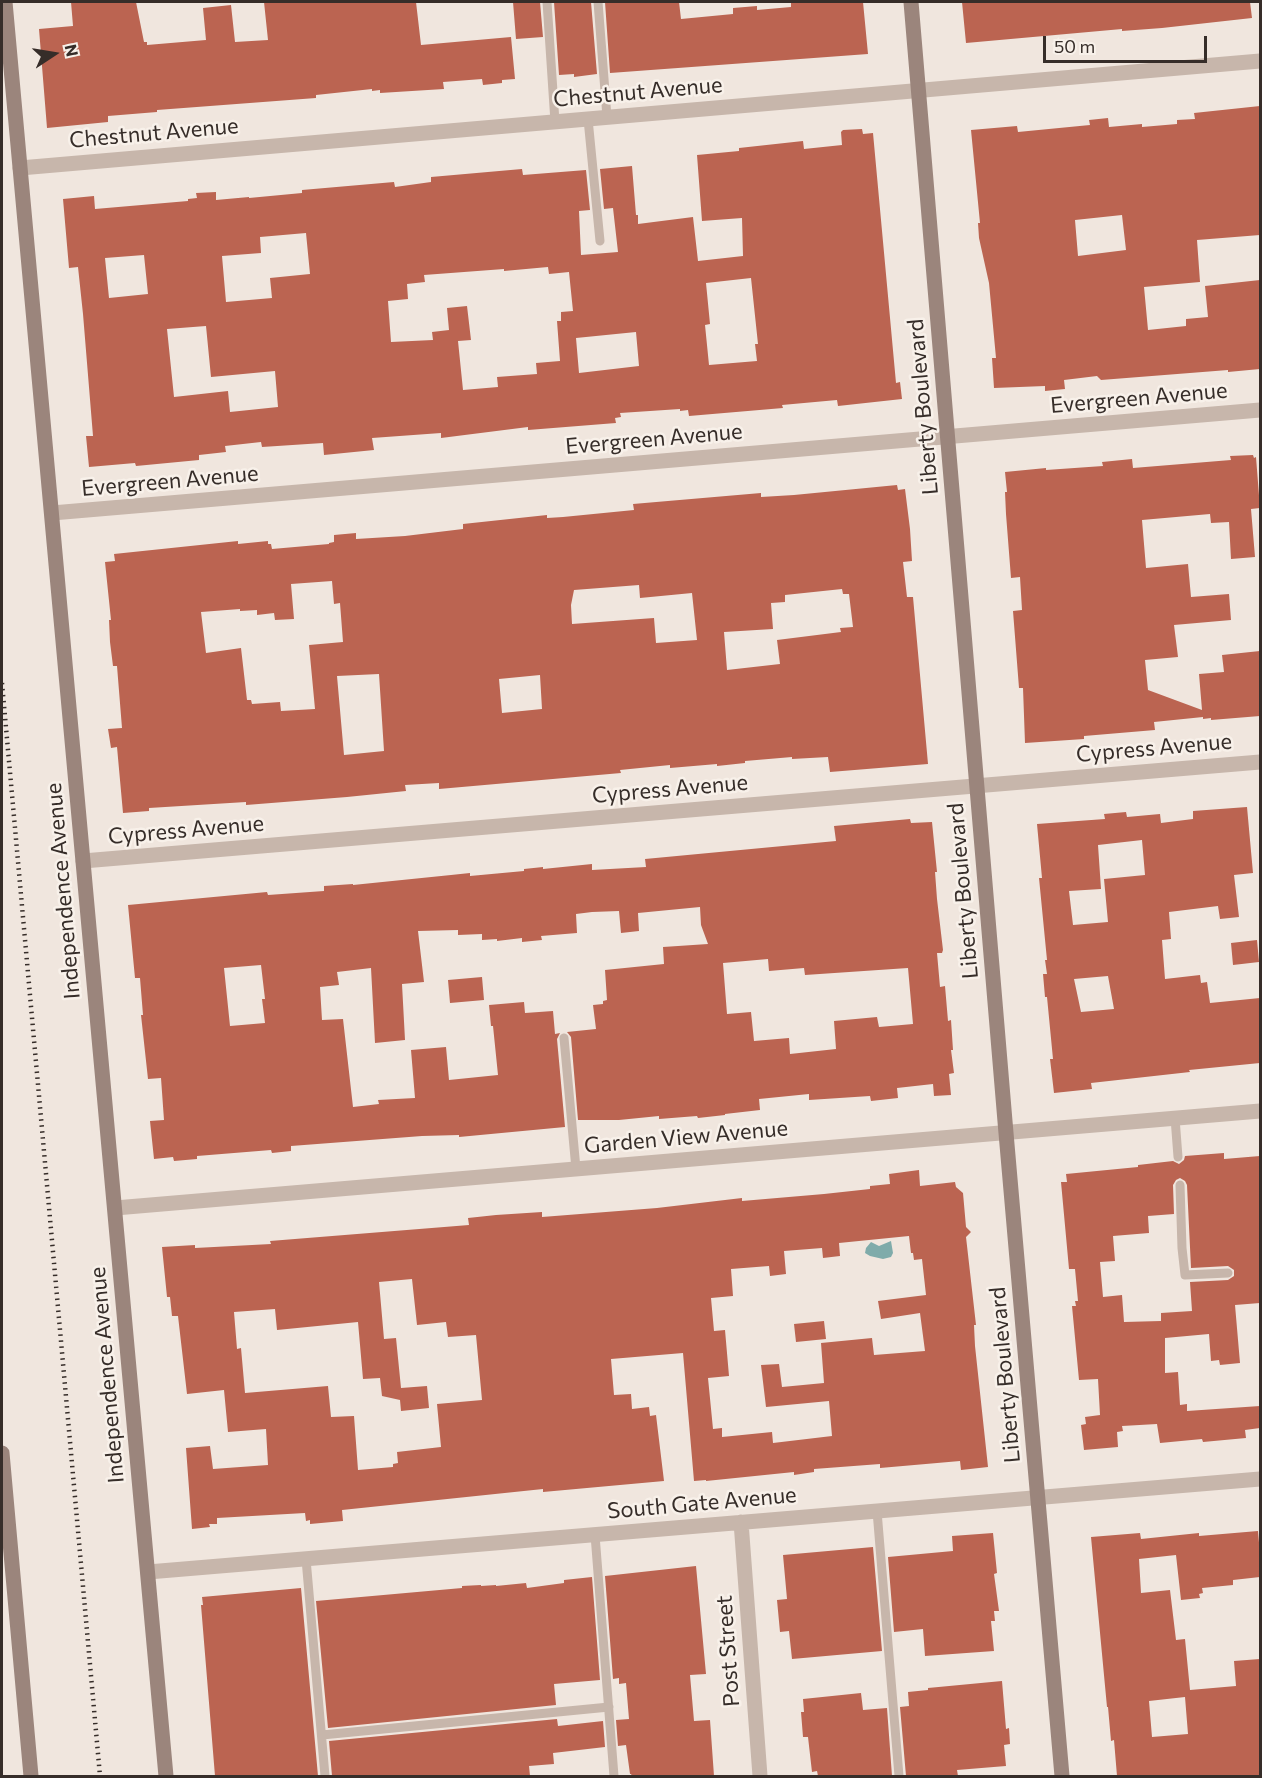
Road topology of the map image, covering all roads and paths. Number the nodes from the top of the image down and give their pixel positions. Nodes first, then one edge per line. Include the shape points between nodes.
1 (5, 2) edge
2 (547, 2) edge
3 (598, 2) edge
4 (911, 2) edge
5 (1260, 61) edge
6 (918, 90) junction
7 (607, 117) junction
8 (588, 119) junction
9 (555, 122) junction
10 (20, 168) junction
11 (600, 241) dead end
12 (1260, 410) edge
13 (948, 437) junction
14 (52, 513) junction
15 (1260, 762) edge
16 (977, 786) junction
17 (83, 861) junction
18 (564, 1038) dead end
19 (1260, 1111) edge
20 (1175, 1118) junction
21 (1006, 1132) junction
22 (1178, 1157) dead end
23 (576, 1169) junction
24 (1180, 1185) dead end
25 (115, 1208) junction
26 (1228, 1273) dead end
27 (2, 1453) edge
28 (1260, 1479) edge
29 (1038, 1497) junction
30 (877, 1511) junction
31 (741, 1522) junction
32 (595, 1534) junction
33 (306, 1559) junction
34 (7, 1566) edge
35 (148, 1572) junction
36 (609, 1707) junction
37 (322, 1736) junction
38 (31, 1776) edge
39 (166, 1776) edge
40 (325, 1776) edge
41 (614, 1776) edge
42 (760, 1776) edge
43 (899, 1776) edge
44 (1062, 1776) edge

1 - 10 street, Independence Avenue
2 - 9 lane
3 - 7 lane
4 - 6 street, Liberty Boulevard
5 - 6 street, Chestnut Avenue
6 - 7 street, Chestnut Avenue
6 - 13 street, Liberty Boulevard
7 - 8 street, Chestnut Avenue
8 - 9 street, Chestnut Avenue
8 - 11 lane
9 - 10 street, Chestnut Avenue
10 - 14 street, Independence Avenue
12 - 13 street, Evergreen Avenue
13 - 14 street, Evergreen Avenue
13 - 16 street, Liberty Boulevard
14 - 17 street, Independence Avenue
15 - 16 street, Cypress Avenue
16 - 17 street, Cypress Avenue
16 - 21 street, Liberty Boulevard
17 - 25 street, Independence Avenue
18 - 23 lane
19 - 20 street, Garden View Avenue
20 - 21 street, Garden View Avenue
20 - 22 lane
21 - 23 street, Garden View Avenue
21 - 29 street, Liberty Boulevard
23 - 25 street, Garden View Avenue
24 - 26 lane via 1185,1275
25 - 35 street, Independence Avenue
27 - 34 street
28 - 29 street, South Gate Avenue
29 - 30 street, South Gate Avenue
29 - 44 street, Liberty Boulevard
30 - 31 street, South Gate Avenue
30 - 43 lane
31 - 32 street, South Gate Avenue
31 - 42 street, Post Street
32 - 33 street, South Gate Avenue
32 - 36 lane
33 - 35 street, South Gate Avenue
33 - 37 lane
34 - 38 street
35 - 39 street, Independence Avenue
36 - 37 lane
36 - 41 lane
37 - 40 lane

